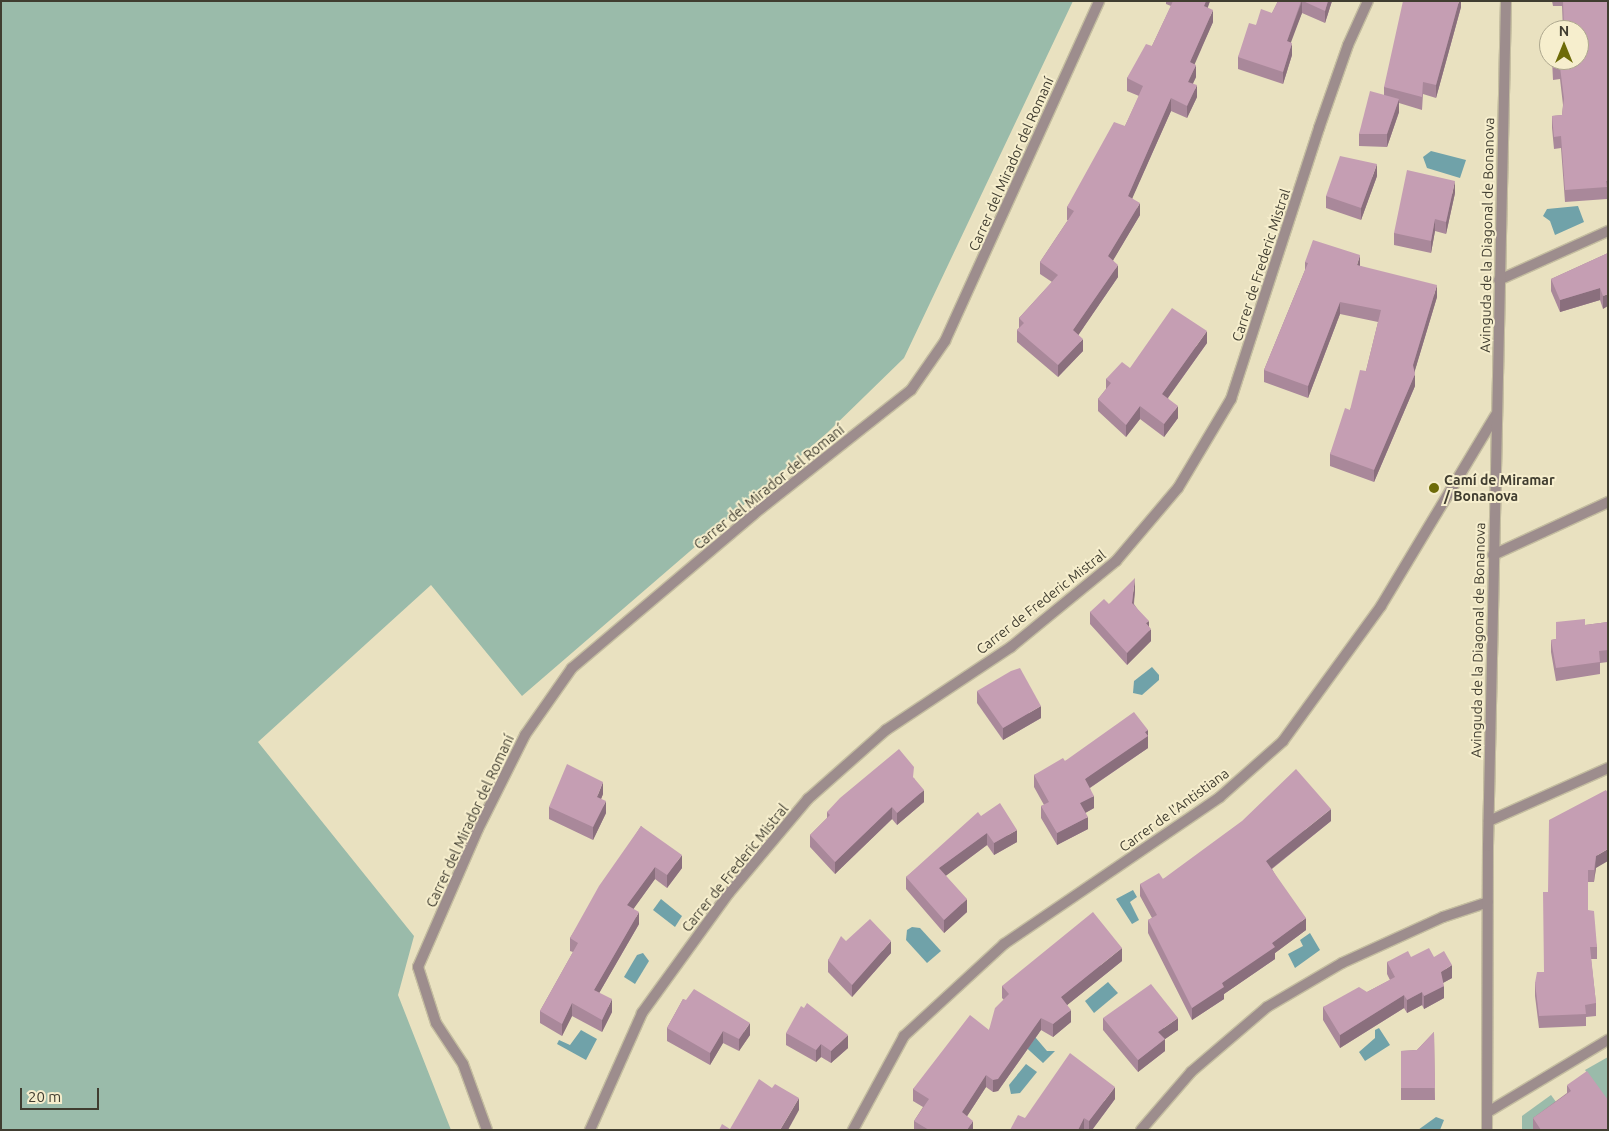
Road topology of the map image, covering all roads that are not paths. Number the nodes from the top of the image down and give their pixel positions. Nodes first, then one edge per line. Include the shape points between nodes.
1 (1099, 1) edge
2 (1368, 1) edge
3 (1506, 1) edge
4 (1608, 231) edge
5 (1499, 280) junction
6 (1496, 416) junction
7 (1608, 502) edge
8 (1493, 555) junction
9 (1608, 768) edge
10 (1489, 821) junction
11 (1488, 902) junction
12 (1608, 1040) edge
13 (1488, 1112) junction
14 (487, 1130) edge
15 (590, 1130) edge
16 (853, 1130) edge
17 (1141, 1130) edge
18 (1487, 1130) edge

1 - 14 street, Carrer del Mirador del Romaní via 946,341 911,390 754,514 572,668 525,735 478,829 418,967 436,1024 463,1064
2 - 15 street, Carrer de Frederic Mistral via 1348,45 1319,128 1231,399 1178,488 1116,562 1011,647 886,730 808,799 730,893 642,1012
3 - 5 street, Avinguda de la Diagonal de Bonanova
4 - 5 street
5 - 6 street, Avinguda de la Diagonal de Bonanova
6 - 8 street, Avinguda de la Diagonal de Bonanova
6 - 16 street, Carrer de l'Antistiana via 1381,606 1283,741 1220,797 1004,944 904,1036
7 - 8 street
8 - 10 street, Avinguda de la Diagonal de Bonanova
9 - 10 street
10 - 11 street, Avinguda de la Diagonal de Bonanova
11 - 13 street, Avinguda de la Diagonal de Bonanova
11 - 17 street via 1443,917 1342,963 1267,1007 1190,1072
12 - 13 street
13 - 18 street, Avinguda de la Diagonal de Bonanova

